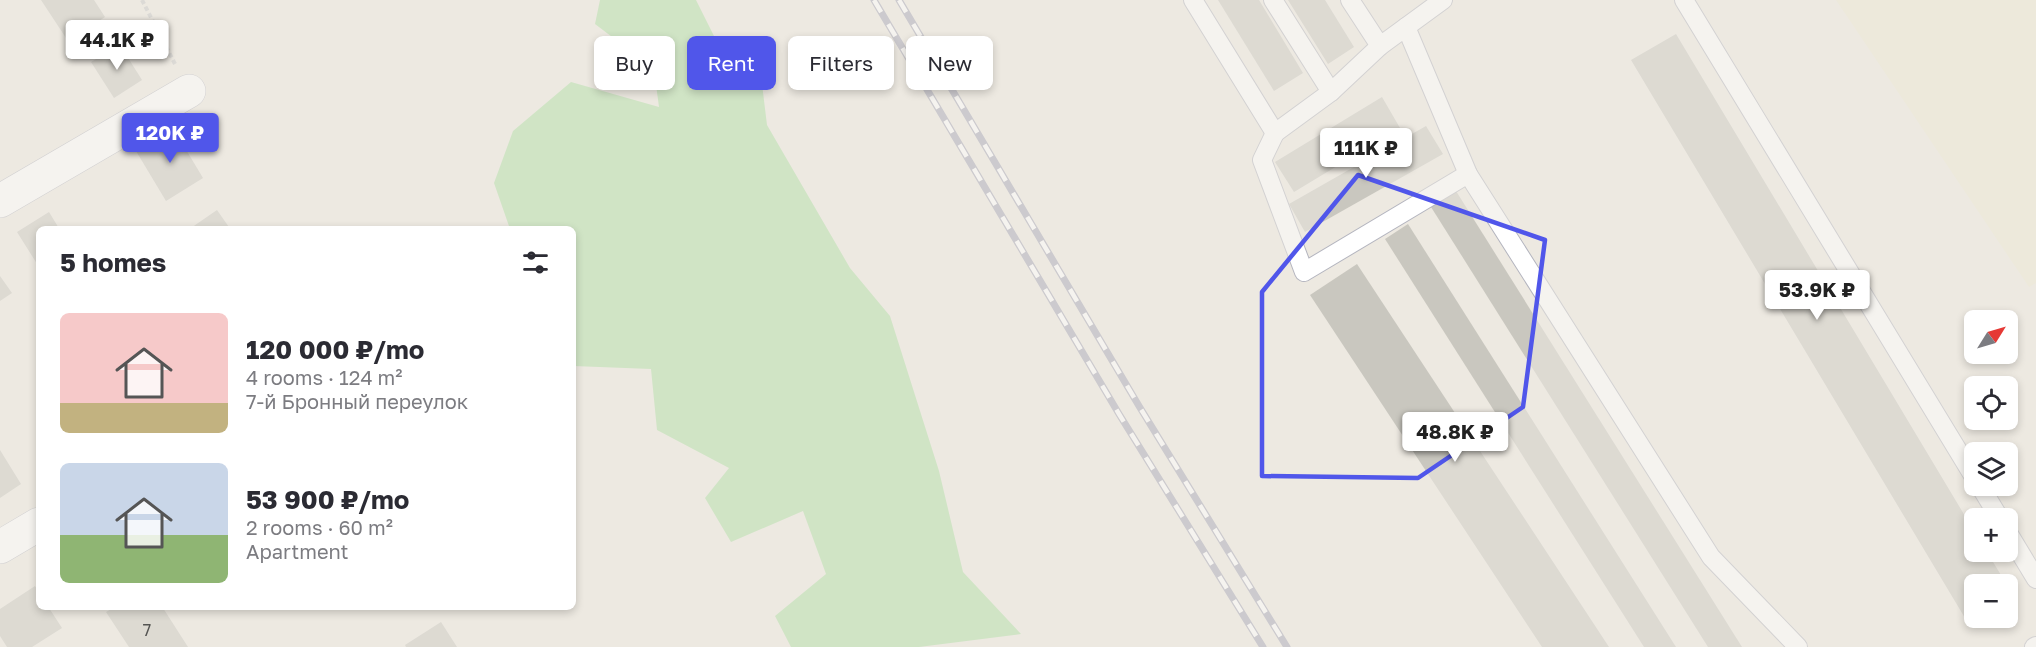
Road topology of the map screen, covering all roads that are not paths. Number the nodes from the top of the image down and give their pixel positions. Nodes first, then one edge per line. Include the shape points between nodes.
1 (1193, 0) edge
2 (1273, 0) edge
3 (1350, 0) edge
4 (1443, 0) edge
5 (1684, 0) edge
6 (1406, 27) junction
7 (1380, 46) junction
8 (189, 91) road end
9 (1332, 92) junction
10 (1275, 133) junction
11 (1468, 174) junction
12 (0, 201) edge
13 (1964, 461) edge
14 (36, 526) edge
15 (0, 547) edge
16 (2018, 549) edge
17 (2036, 579) edge
18 (1798, 647) edge

1 - 10 lane
2 - 9 lane
3 - 7 lane
4 - 6 lane
5 - 13 lane
6 - 7 lane
6 - 11 lane
7 - 9 lane
8 - 12 street
9 - 10 lane
10 - 11 lane via 1262,160 1304,272
11 - 18 lane via 1711,557
14 - 15 street
16 - 17 lane

